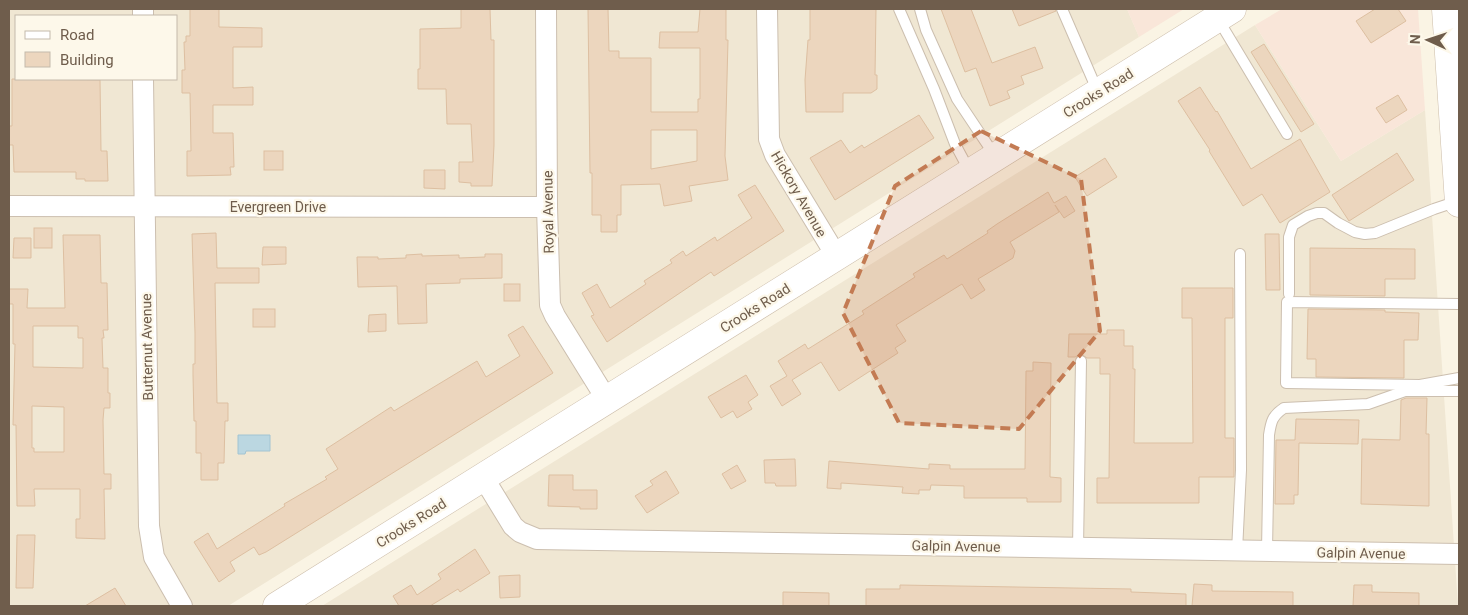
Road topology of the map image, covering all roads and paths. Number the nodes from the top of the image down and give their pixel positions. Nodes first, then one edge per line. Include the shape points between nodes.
1 (546, 9) edge
2 (767, 9) edge
3 (899, 9) edge
4 (920, 9) edge
5 (1062, 9) edge
6 (1446, 9) edge
7 (1225, 13) edge
8 (144, 80) edge
9 (1098, 93) junction
10 (1288, 134) dead end
11 (996, 157) junction
12 (971, 173) junction
13 (1459, 202) edge
14 (9, 206) edge
15 (145, 206) junction
16 (547, 207) junction
17 (1240, 254) dead end
18 (837, 256) junction
19 (1288, 294) dead end
20 (1459, 304) edge
21 (1081, 361) dead end
22 (1459, 378) edge
23 (1459, 391) edge
24 (607, 400) junction
25 (483, 478) junction
26 (1078, 548) junction
27 (1237, 551) junction
28 (1267, 551) junction
29 (1459, 554) edge
30 (182, 606) edge
31 (276, 606) edge

1 - 16 street, Royal Avenue
2 - 18 street, Hickory Avenue via 769,139 775,155
3 - 12 lane via 955,144
4 - 11 lane via 957,99
5 - 9 lane
6 - 13 main road
7 - 9 main road, Crooks Road
7 - 10 lane
8 - 15 street, Butternut Avenue
9 - 11 main road, Crooks Road
11 - 12 main road, Crooks Road
12 - 18 main road, Crooks Road
13 - 19 lane via 1375,233 1355,232 1324,213 1308,216 1293,224 1289,237
14 - 15 street, Evergreen Drive
15 - 16 street, Evergreen Drive
15 - 30 street, Butternut Avenue via 149,526 157,566
16 - 24 street, Royal Avenue via 550,305
17 - 27 lane via 1241,470
18 - 24 main road, Crooks Road
20 - 22 lane via 1287,302 1286,383 1420,385
21 - 26 lane
23 - 28 lane via 1405,391 1368,404 1284,408 1276,413 1269,435
24 - 25 main road, Crooks Road
25 - 26 street, Galpin Avenue via 513,526 537,539
25 - 31 main road, Crooks Road
26 - 27 street, Galpin Avenue
27 - 28 street, Galpin Avenue
28 - 29 street, Galpin Avenue

